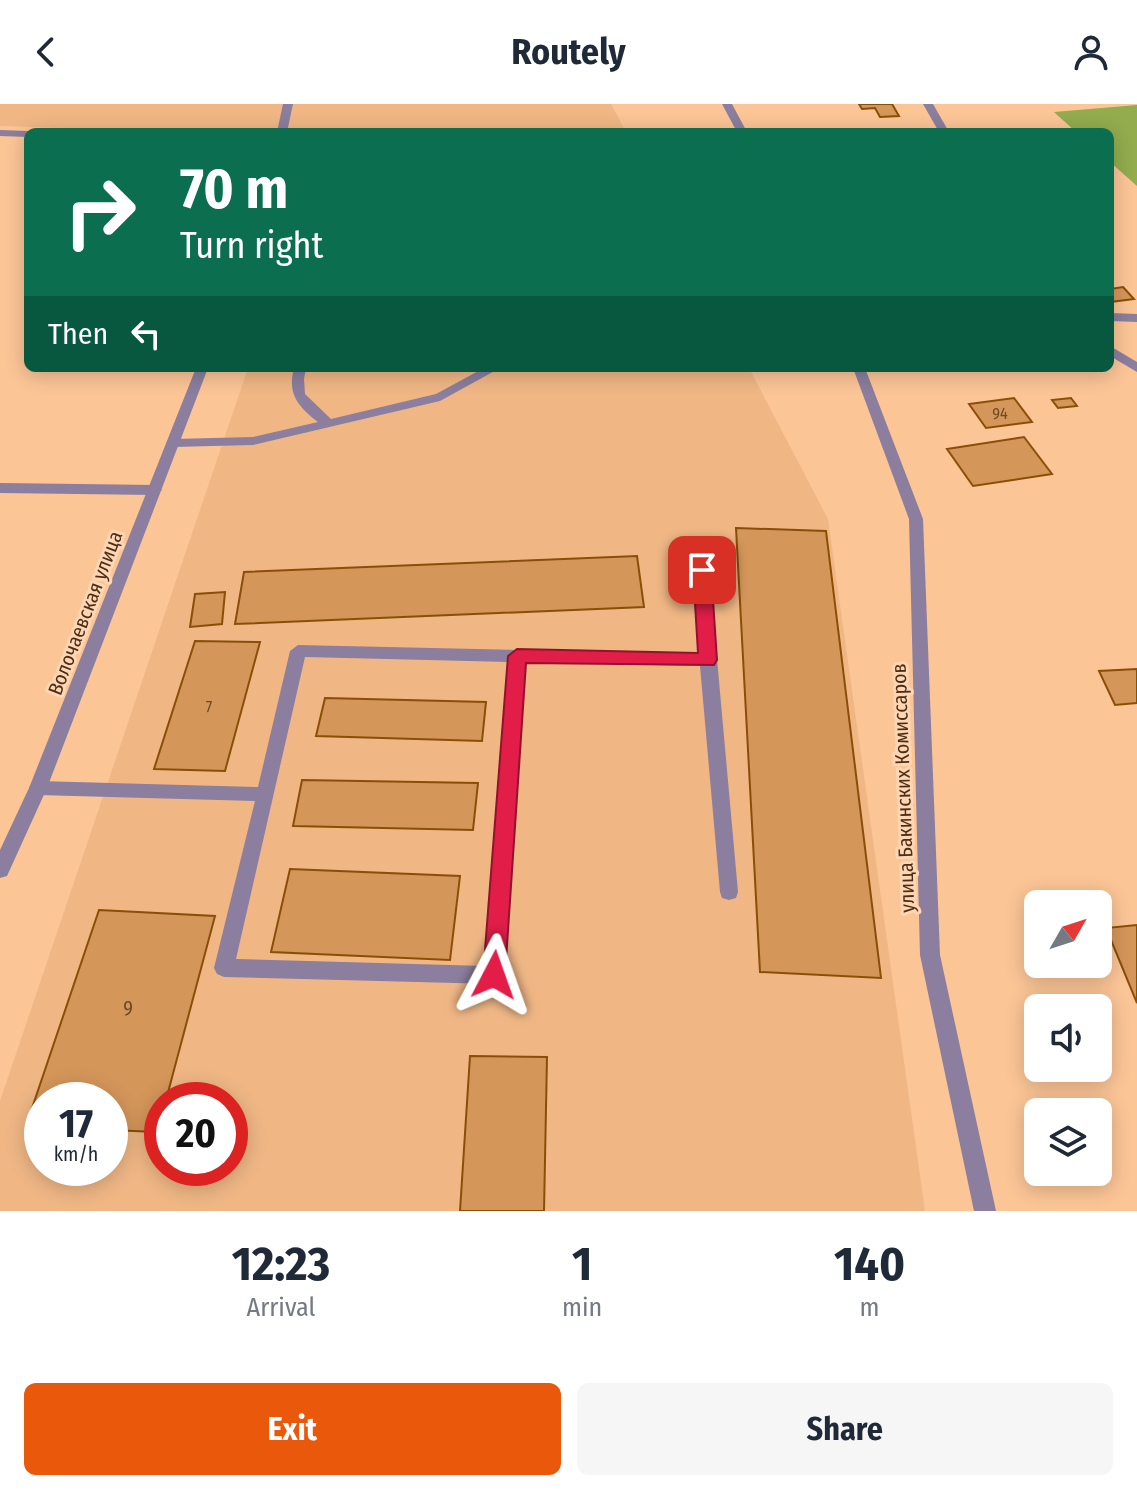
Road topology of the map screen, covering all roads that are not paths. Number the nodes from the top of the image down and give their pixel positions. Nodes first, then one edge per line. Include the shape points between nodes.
1 (288, 104) edge
2 (727, 104) edge
3 (928, 104) edge
4 (283, 128) edge
5 (740, 128) edge
6 (942, 128) edge
7 (0, 133) edge
8 (24, 134) edge
9 (1114, 317) edge
10 (1137, 318) edge
11 (1114, 353) edge
12 (1137, 368) edge
13 (200, 372) edge
14 (299, 372) edge
15 (487, 372) edge
16 (861, 372) edge
17 (328, 423) junction
18 (173, 443) junction
19 (0, 488) edge
20 (155, 490) junction
21 (702, 570) dead end
22 (517, 656) junction
23 (708, 660) junction
24 (38, 788) junction
25 (265, 794) junction
26 (0, 870) edge
27 (729, 892) dead end
28 (985, 1211) edge

1 - 4 street
2 - 5 street
3 - 6 street
7 - 8 street
9 - 10 street
11 - 12 street
13 - 18 street, Волочаевская улица
14 - 17 street via 298,395
15 - 17 street via 440,397
16 - 28 street, улица Бакинских Комиссаров via 916,519 930,955
17 - 18 street via 253,441
18 - 20 street, Волочаевская улица
19 - 20 street
20 - 24 street, Волочаевская улица
21 - 23 street
22 - 23 street
22 - 25 street via 298,651
22 - 25 street via 494,975 224,968
23 - 27 street
24 - 25 street
24 - 26 street, Волочаевская улица

